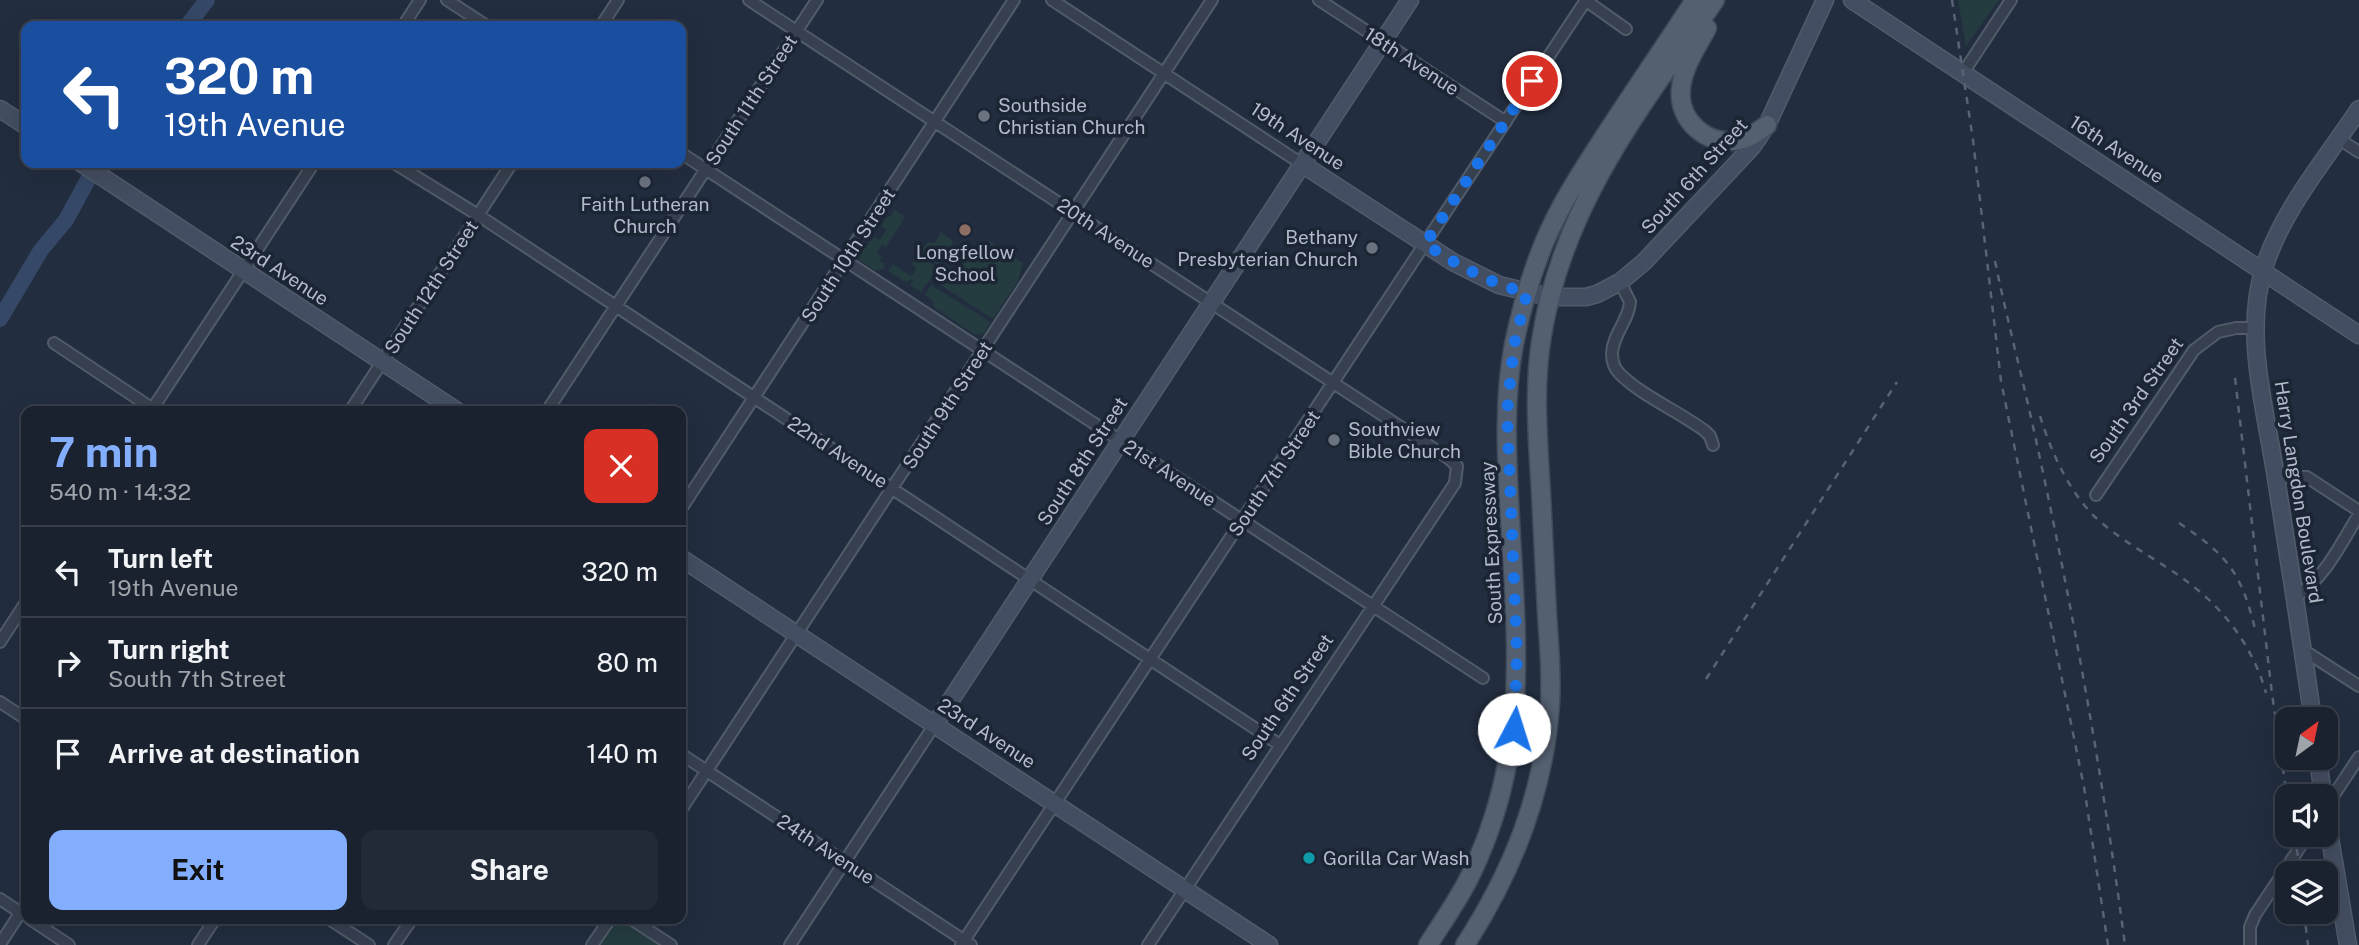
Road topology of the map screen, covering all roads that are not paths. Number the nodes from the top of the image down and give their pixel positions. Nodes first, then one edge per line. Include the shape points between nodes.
1 (420, 0) edge
2 (447, 0) edge
3 (618, 0) edge
4 (749, 0) edge
5 (817, 0) edge
6 (1014, 0) edge
7 (1052, 0) edge
8 (1212, 0) edge
9 (1319, 0) edge
10 (1409, 0) edge
11 (1586, 0) edge
12 (1695, 0) edge
13 (1715, 0) edge
14 (1721, 0) edge
15 (1825, 0) edge
16 (1852, 0) edge
17 (2011, 0) edge
18 (406, 21) edge
19 (479, 21) edge
20 (604, 21) edge
21 (1626, 29) dead end
22 (796, 31) junction
23 (1382, 41) junction
24 (1963, 73) junction
25 (1164, 74) junction
26 (0, 109) edge
27 (2359, 109) edge
28 (935, 122) junction
29 (1506, 122) junction
30 (21, 123) edge
31 (1767, 125) junction
32 (2339, 139) junction
33 (2359, 152) edge
34 (686, 156) edge
35 (1302, 164) junction
36 (88, 168) edge
37 (311, 168) edge
38 (402, 168) edge
39 (509, 168) edge
40 (706, 169) junction
41 (1074, 212) junction
42 (478, 215) junction
43 (1425, 244) junction
44 (845, 260) junction
45 (243, 271) junction
46 (2263, 271) junction
47 (1624, 289) junction
48 (1527, 293) junction
49 (1549, 297) junction
50 (1212, 302) junction
51 (614, 307) junction
52 (2256, 328) junction
53 (2359, 335) edge
54 (54, 343) dead end
55 (983, 350) junction
56 (382, 362) junction
57 (1334, 382) junction
58 (754, 397) junction
59 (147, 406) edge
60 (156, 406) edge
61 (353, 406) edge
62 (449, 406) edge
63 (550, 406) edge
64 (1121, 441) junction
65 (1713, 445) dead end
66 (1458, 471) joint
67 (2276, 477) junction
68 (892, 488) junction
69 (2096, 495) dead end
70 (686, 501) edge
71 (2359, 512) edge
72 (1242, 520) junction
73 (686, 561) edge
74 (1030, 579) junction
75 (2295, 597) junction
76 (1373, 606) junction
77 (21, 610) edge
78 (797, 634) junction
79 (0, 642) edge
80 (2303, 650) junction
81 (1151, 658) junction
82 (1483, 678) dead end
83 (2359, 685) edge
84 (0, 702) edge
85 (2311, 707) edge
86 (21, 716) edge
87 (935, 724) junction
88 (1280, 745) junction
89 (686, 757) edge
90 (2359, 757) edge
91 (706, 771) junction
92 (2338, 789) edge
93 (686, 802) edge
94 (1055, 802) junction
95 (2300, 847) edge
96 (2332, 847) edge
97 (845, 861) junction
98 (1185, 889) junction
99 (0, 899) edge
100 (21, 910) edge
101 (21, 919) edge
102 (41, 924) edge
103 (212, 924) edge
104 (337, 924) edge
105 (409, 924) edge
106 (607, 924) edge
107 (639, 924) edge
108 (965, 943) edge
109 (0, 944) edge
110 (69, 945) edge
111 (198, 945) edge
112 (369, 945) edge
113 (394, 945) edge
114 (592, 945) edge
115 (671, 945) edge
116 (790, 945) edge
117 (1148, 945) edge
118 (1269, 945) edge
119 (1428, 945) edge
120 (1465, 945) edge
121 (2250, 945) edge
122 (2348, 945) edge

1 - 18 street
2 - 19 street
3 - 20 street
4 - 22 street, 20th Avenue
5 - 22 street, South 11th Street
6 - 28 street, South 10th Street
7 - 25 street, 19th Avenue
8 - 25 street, South 9th Street
9 - 23 street, 18th Avenue
10 - 23 street, South 8th Street
11 - 21 street
11 - 29 street, South 7th Street
12 - 48 main road, South Expressway via 1575,182 1545,241
13 - 49 main road via 1596,178 1570,233
14 - 31 main road via 1682,80 1683,109 1694,128 1716,140 1739,140
15 - 31 street, South 6th Street
16 - 24 street, 16th Avenue
17 - 24 street
22 - 28 street, 20th Avenue
22 - 40 street, South 11th Street
23 - 29 street, 18th Avenue
23 - 35 street, South 8th Street
24 - 46 street, 16th Avenue
25 - 35 street, 19th Avenue
25 - 41 street, South 9th Street
26 - 30 street
27 - 32 street
28 - 41 street, 20th Avenue
28 - 44 street, South 10th Street
29 - 43 street, South 7th Street
31 - 47 street, South 6th Street
32 - 33 street
32 - 46 street via 2283,225
34 - 40 street, 21st Avenue
35 - 43 street, 19th Avenue
35 - 50 street, South 8th Street
36 - 45 street, 23rd Avenue
37 - 45 street
38 - 42 street, 22nd Avenue
39 - 42 street, South 12th Street
40 - 44 street, 21st Avenue
40 - 51 street, South 11th Street
41 - 50 street, 20th Avenue
41 - 55 street, South 9th Street
42 - 51 street, 22nd Avenue
42 - 56 street, South 12th Street
43 - 48 street, 19th Avenue via 1471,272
43 - 57 street, South 7th Street
44 - 55 street, 21st Avenue
44 - 58 street, South 10th Street
45 - 56 street, 23rd Avenue
45 - 60 street
46 - 52 street, Harry Langdon Boulevard
46 - 53 street, 16th Avenue
47 - 49 street, South 6th Street via 1586,297
47 - 65 street via 1630,307 1614,343 1615,369 1705,431
48 - 49 street, South 6th Street
48 - 119 main road, South Expressway via 1514,345 1507,412 1517,655 1511,747 1484,845
49 - 120 main road via 1537,385 1550,670 1546,738 1535,795 1514,858
50 - 57 street, 20th Avenue
50 - 64 street, South 8th Street
51 - 58 street, 22nd Avenue
51 - 63 street, South 11th Street
52 - 67 street, Harry Langdon Boulevard
52 - 69 street, South 3rd Street via 2218,332 2194,351
54 - 59 street
55 - 64 street, 21st Avenue
55 - 68 street, South 9th Street
56 - 61 street, South 12th Street
56 - 62 street, 23rd Avenue
57 - 66 street, 20th Avenue via 1455,463
57 - 72 street, South 7th Street
58 - 68 street, 22nd Avenue
58 - 70 street, South 10th Street
64 - 72 street, 21st Avenue
64 - 74 street, South 8th Street
66 - 76 street, South 6th Street via 1455,483
67 - 71 street via 2307,477
67 - 75 street, Harry Langdon Boulevard
68 - 74 street, 22nd Avenue
68 - 78 street, South 9th Street
71 - 75 street via 2319,577
72 - 76 street, 21st Avenue
72 - 81 street, South 7th Street
73 - 78 street, 23rd Avenue
74 - 81 street, 22nd Avenue
74 - 87 street, South 8th Street
75 - 80 street, Harry Langdon Boulevard
76 - 82 street, 21st Avenue
76 - 88 street, South 6th Street
77 - 79 street
78 - 87 street, 23rd Avenue
78 - 91 street, South 9th Street
80 - 83 street
80 - 85 street, Harry Langdon Boulevard
81 - 88 street, 22nd Avenue
81 - 94 street, South 7th Street
84 - 86 street
87 - 94 street, 23rd Avenue
87 - 97 street, South 8th Street
88 - 98 street, South 6th Street
89 - 91 street, 24th Avenue
90 - 92 street
91 - 93 street, South 9th Street
91 - 97 street, 24th Avenue
94 - 98 street, 23rd Avenue
94 - 108 street, South 7th Street
95 - 121 street via 2255,915
96 - 122 street
97 - 108 street, 24th Avenue
97 - 116 street, South 8th Street
98 - 117 street, South 6th Street
98 - 118 street, 23rd Avenue
99 - 100 street
101 - 109 street
102 - 110 street
103 - 111 street
104 - 112 street
105 - 113 street
106 - 114 street
107 - 115 street

